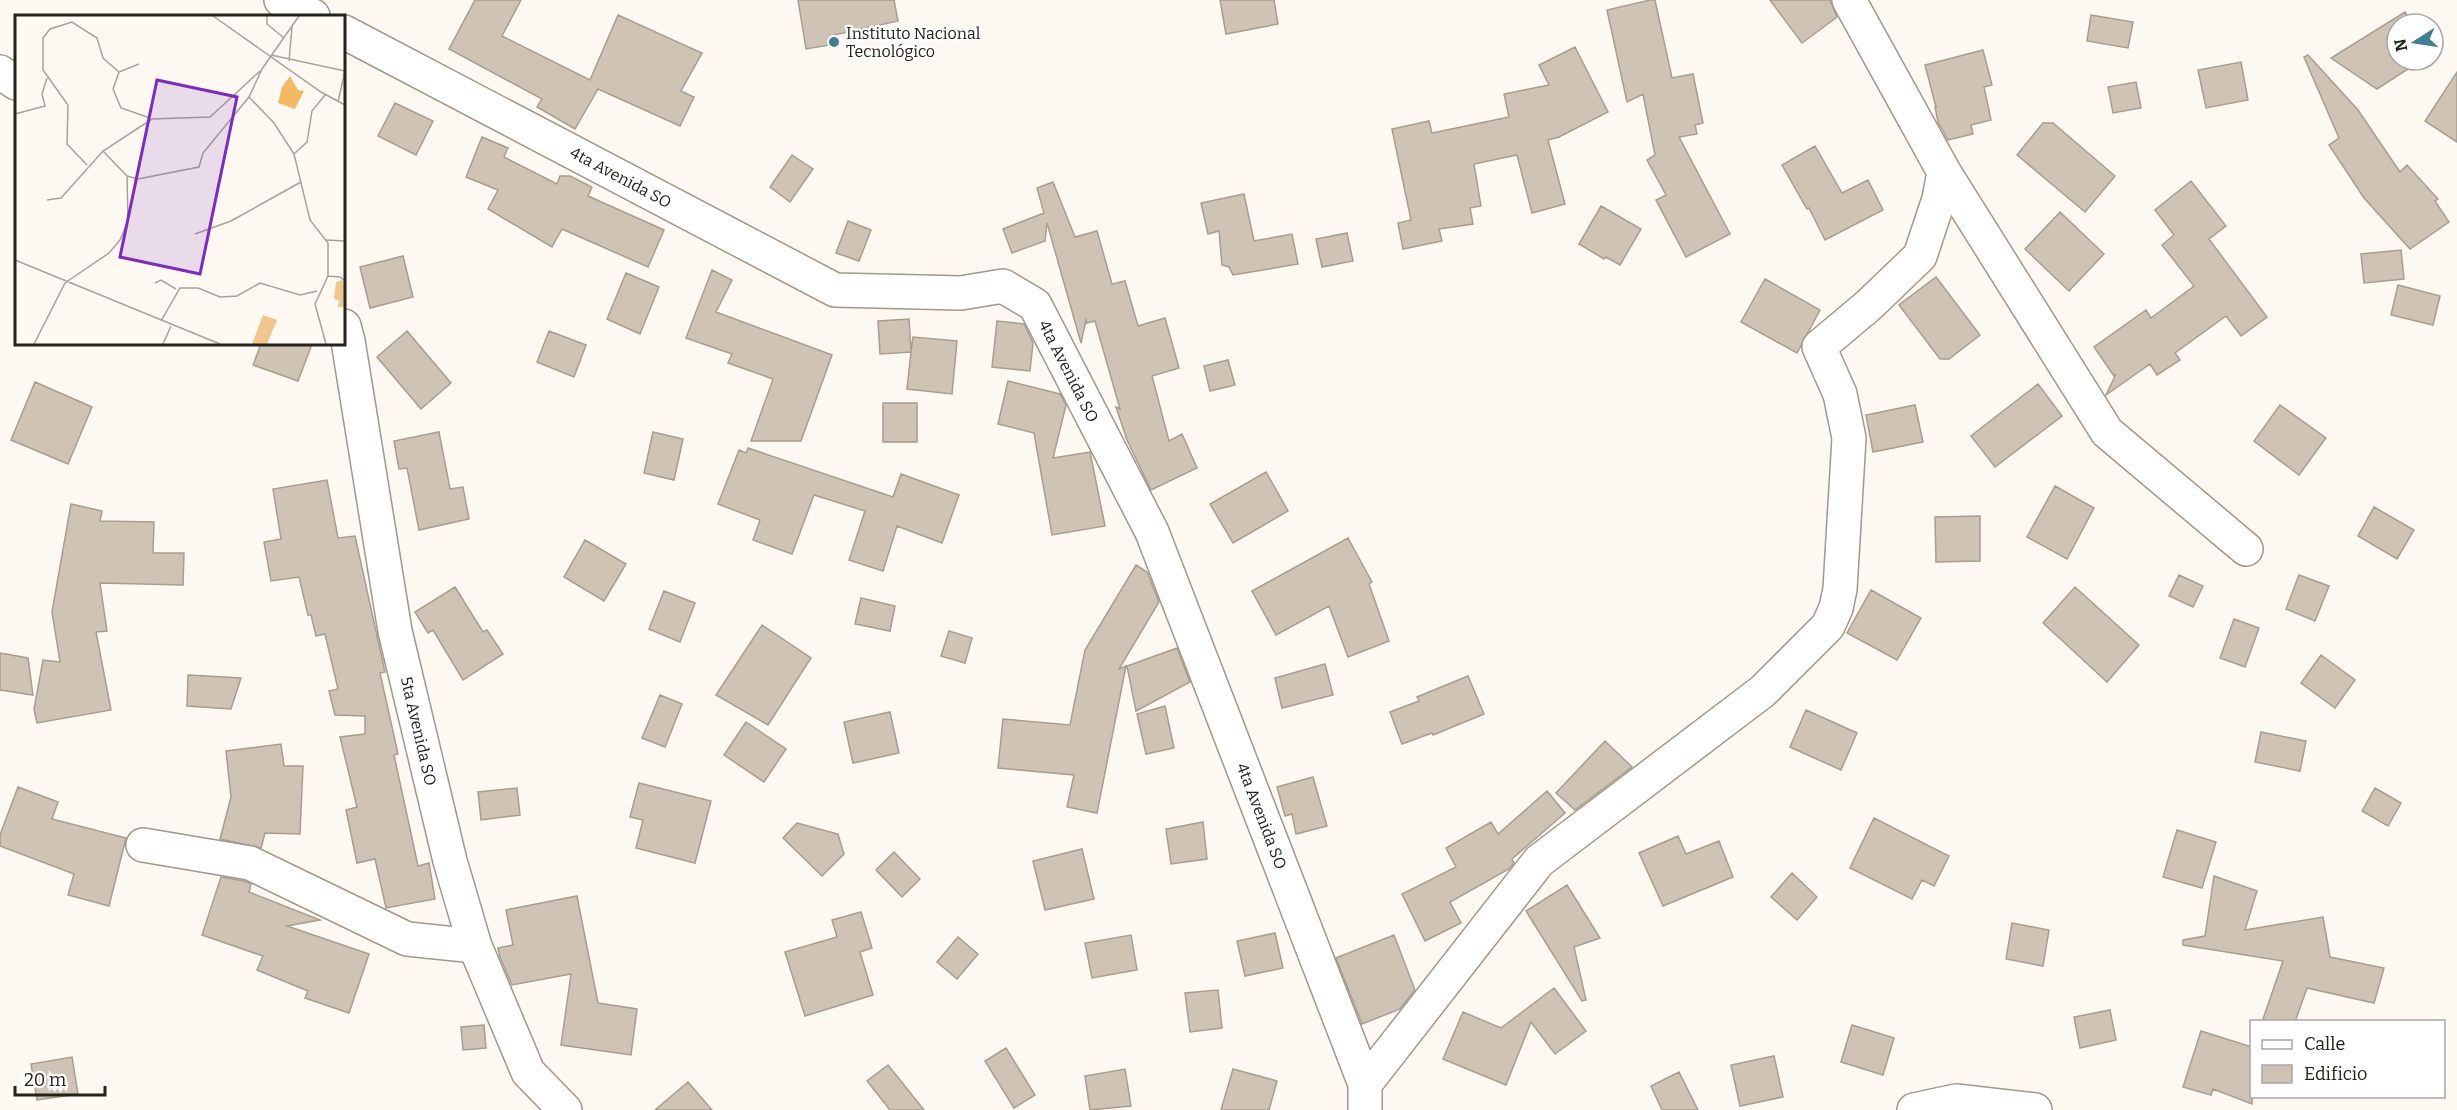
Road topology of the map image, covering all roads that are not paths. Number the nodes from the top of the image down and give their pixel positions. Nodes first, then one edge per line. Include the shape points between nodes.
1 (281, 0) edge
2 (1849, 0) edge
3 (311, 15) edge
4 (345, 33) edge
5 (1944, 172) junction
6 (345, 330) edge
7 (2246, 549) dead end
8 (143, 845) dead end
9 (475, 946) junction
10 (528, 1072) junction
11 (1365, 1097) edge
12 (528, 1110) edge
13 (565, 1110) edge
14 (1914, 1110) edge
15 (2035, 1110) edge

1 - 3 street
2 - 5 street
4 - 11 street, 4ta Avenida SO via 835,290 961,292 1004,286 1035,305 1152,532
5 - 7 street via 2107,432
5 - 11 street via 1920,256 1819,347 1840,394 1849,438 1840,589 1828,626 1763,691 1539,861
6 - 9 street, 5ta Avenida SO via 395,631 450,861
8 - 9 street via 250,863 407,939
9 - 10 street, 5ta Avenida SO
10 - 12 street
10 - 13 street, 5ta Avenida SO
14 - 15 street via 1956,1101

